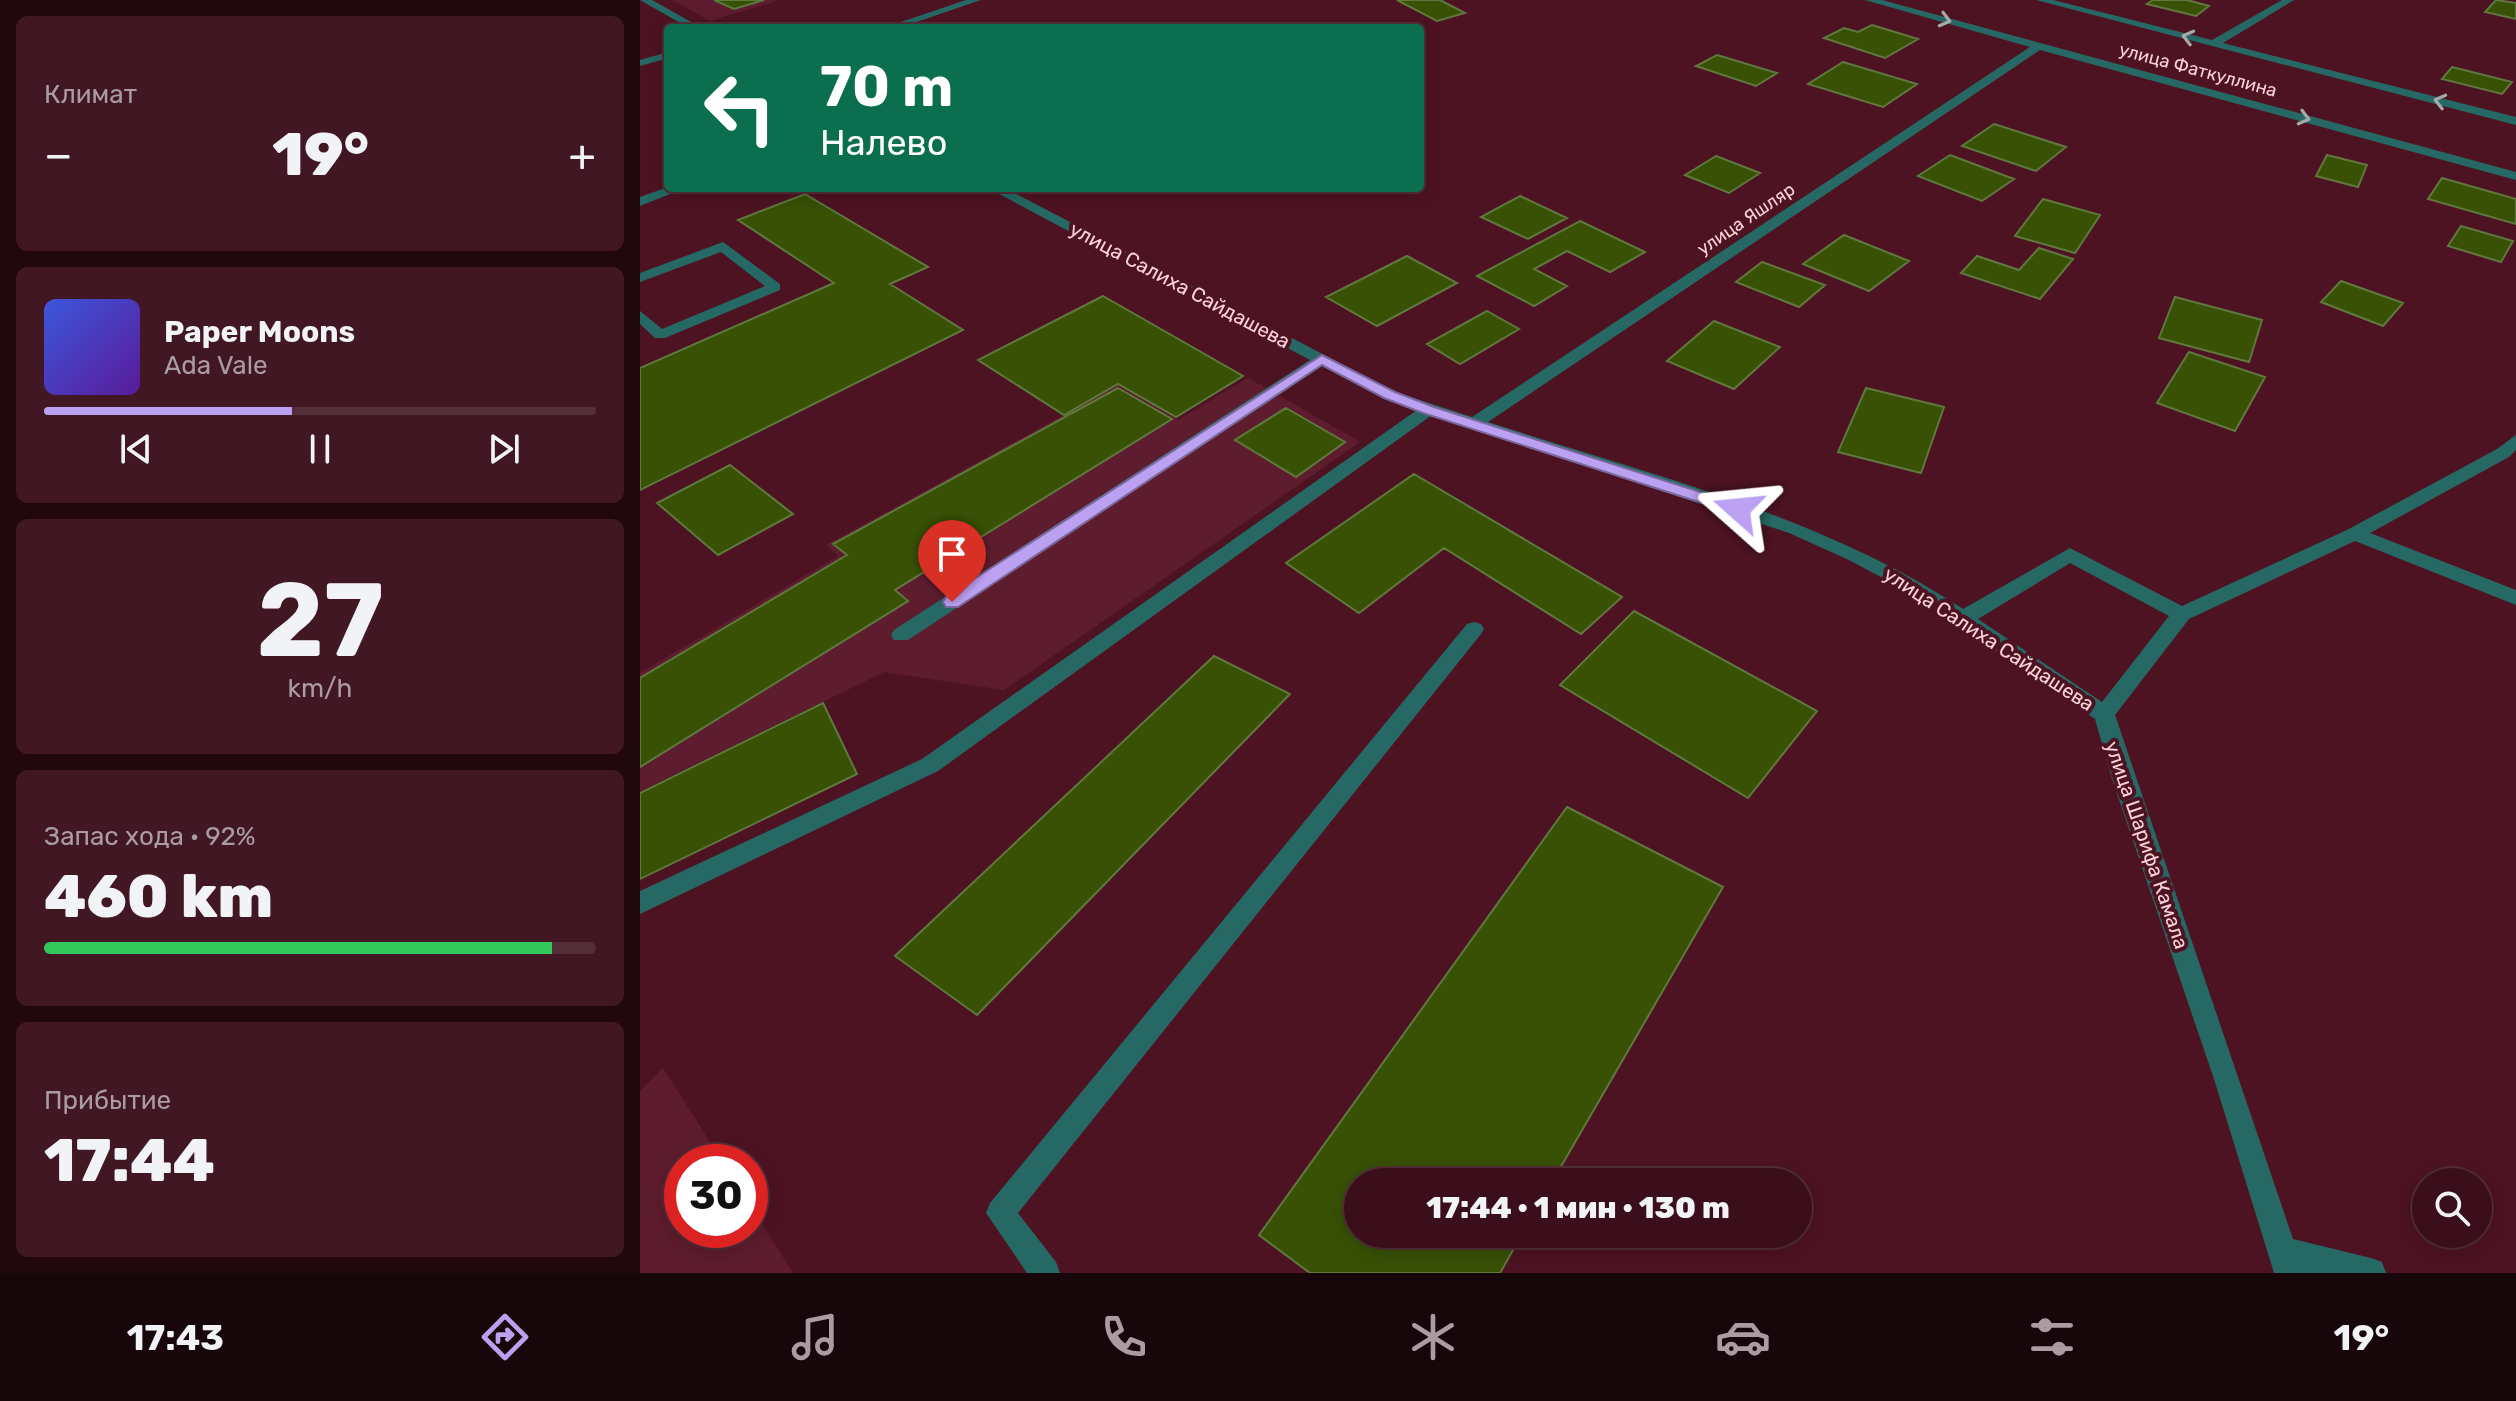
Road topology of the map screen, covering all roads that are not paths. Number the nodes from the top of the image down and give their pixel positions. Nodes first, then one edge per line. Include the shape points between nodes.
1 (644, 0) edge
2 (976, 0) edge
3 (1870, 0) edge
4 (2041, 0) edge
5 (2289, 0) edge
6 (689, 24) edge
7 (901, 24) edge
8 (2214, 44) junction
9 (2040, 45) junction
10 (664, 56) edge
11 (640, 63) edge
12 (2516, 121) edge
13 (2516, 176) edge
14 (667, 192) edge
15 (1003, 192) edge
16 (640, 202) edge
17 (640, 278) edge
18 (640, 316) edge
19 (1322, 359) junction
20 (1428, 410) junction
21 (1473, 424) junction
22 (2516, 440) edge
23 (2354, 534) junction
24 (2516, 598) edge
25 (2182, 614) junction
26 (1964, 618) junction
27 (1474, 629) dead end
28 (901, 635) dead end
29 (2104, 714) junction
30 (640, 903) edge
31 (2286, 1262) edge
32 (1045, 1273) edge
33 (2371, 1273) edge

1 - 6 street
2 - 7 street
3 -> 9 street, улица Фаткуллина
8 -> 4 street, улица Фаткуллина
5 - 8 street
12 -> 8 street, улица Фаткуллина
9 -> 13 street, улица Фаткуллина
9 - 21 street, улица Яшляр
10 - 11 street
14 - 16 street
15 - 19 street, улица Салиха Сайдашева
17 - 18 street via 723,246 775,287 660,335
19 - 20 street, улица Салиха Сайдашева
19 - 28 street
20 - 21 street, улица Салиха Сайдашева
20 - 30 street via 930,765
21 - 26 street, улица Салиха Сайдашева via 1795,529 1856,555
22 - 23 street, улица Шарифа Камала via 2503,453
23 - 24 street
23 - 25 street, улица Шарифа Камала
25 - 26 street via 2070,555
25 - 29 street, улица Шарифа Камала
26 - 29 street, улица Салиха Сайдашева
27 - 32 street via 1000,1213
29 - 31 street, улица Шарифа Камала
31 - 33 street

